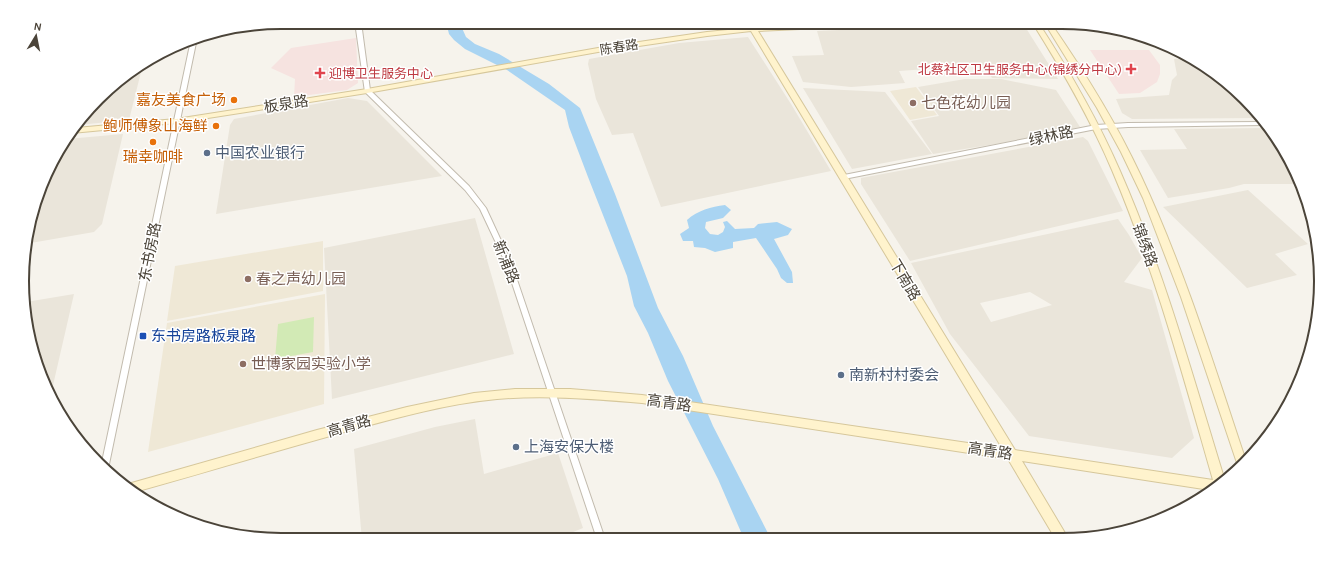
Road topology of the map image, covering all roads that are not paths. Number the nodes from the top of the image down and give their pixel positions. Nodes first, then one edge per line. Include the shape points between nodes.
1 (359, 29) edge
2 (754, 29) joint
3 (1040, 29) edge
4 (1052, 29) edge
5 (192, 45) edge
6 (497, 68) joint
7 (367, 91) junction
8 (176, 121) junction
9 (1259, 124) edge
10 (1111, 126) junction
11 (1096, 127) junction
12 (79, 130) edge
13 (844, 177) junction
14 (552, 393) junction
15 (1010, 454) junction
16 (1240, 459) edge
17 (106, 462) edge
18 (1218, 478) edge
19 (1210, 485) edge
20 (136, 487) edge
21 (599, 533) edge
22 (1059, 533) edge

1 - 7 street
2 - 6 main road, 陈春路 via 662,40
2 - 13 main road, 下南路
3 - 11 main road, 锦绣路 via 1065,68
4 - 10 main road, 锦绣路 via 1080,70
5 - 8 street, 东书房路
6 - 7 main road, 板泉路
7 - 8 main road, 板泉路
7 - 14 street, 新浦路 via 467,188 483,208 508,262
8 - 12 main road, 板泉路
8 - 17 street, 东书房路
9 - 10 street, 绿林路
10 - 11 street, 绿林路
10 - 16 main road, 锦绣路 via 1146,197 1177,274
11 - 13 street, 绿林路
11 - 18 main road, 锦绣路 via 1154,268
13 - 15 main road, 下南路
14 - 15 main road, 高青路 via 672,403
14 - 20 main road, 高青路 via 484,397 411,410
14 - 21 street, 新浦路
15 - 19 main road, 高青路
15 - 22 main road, 下南路

